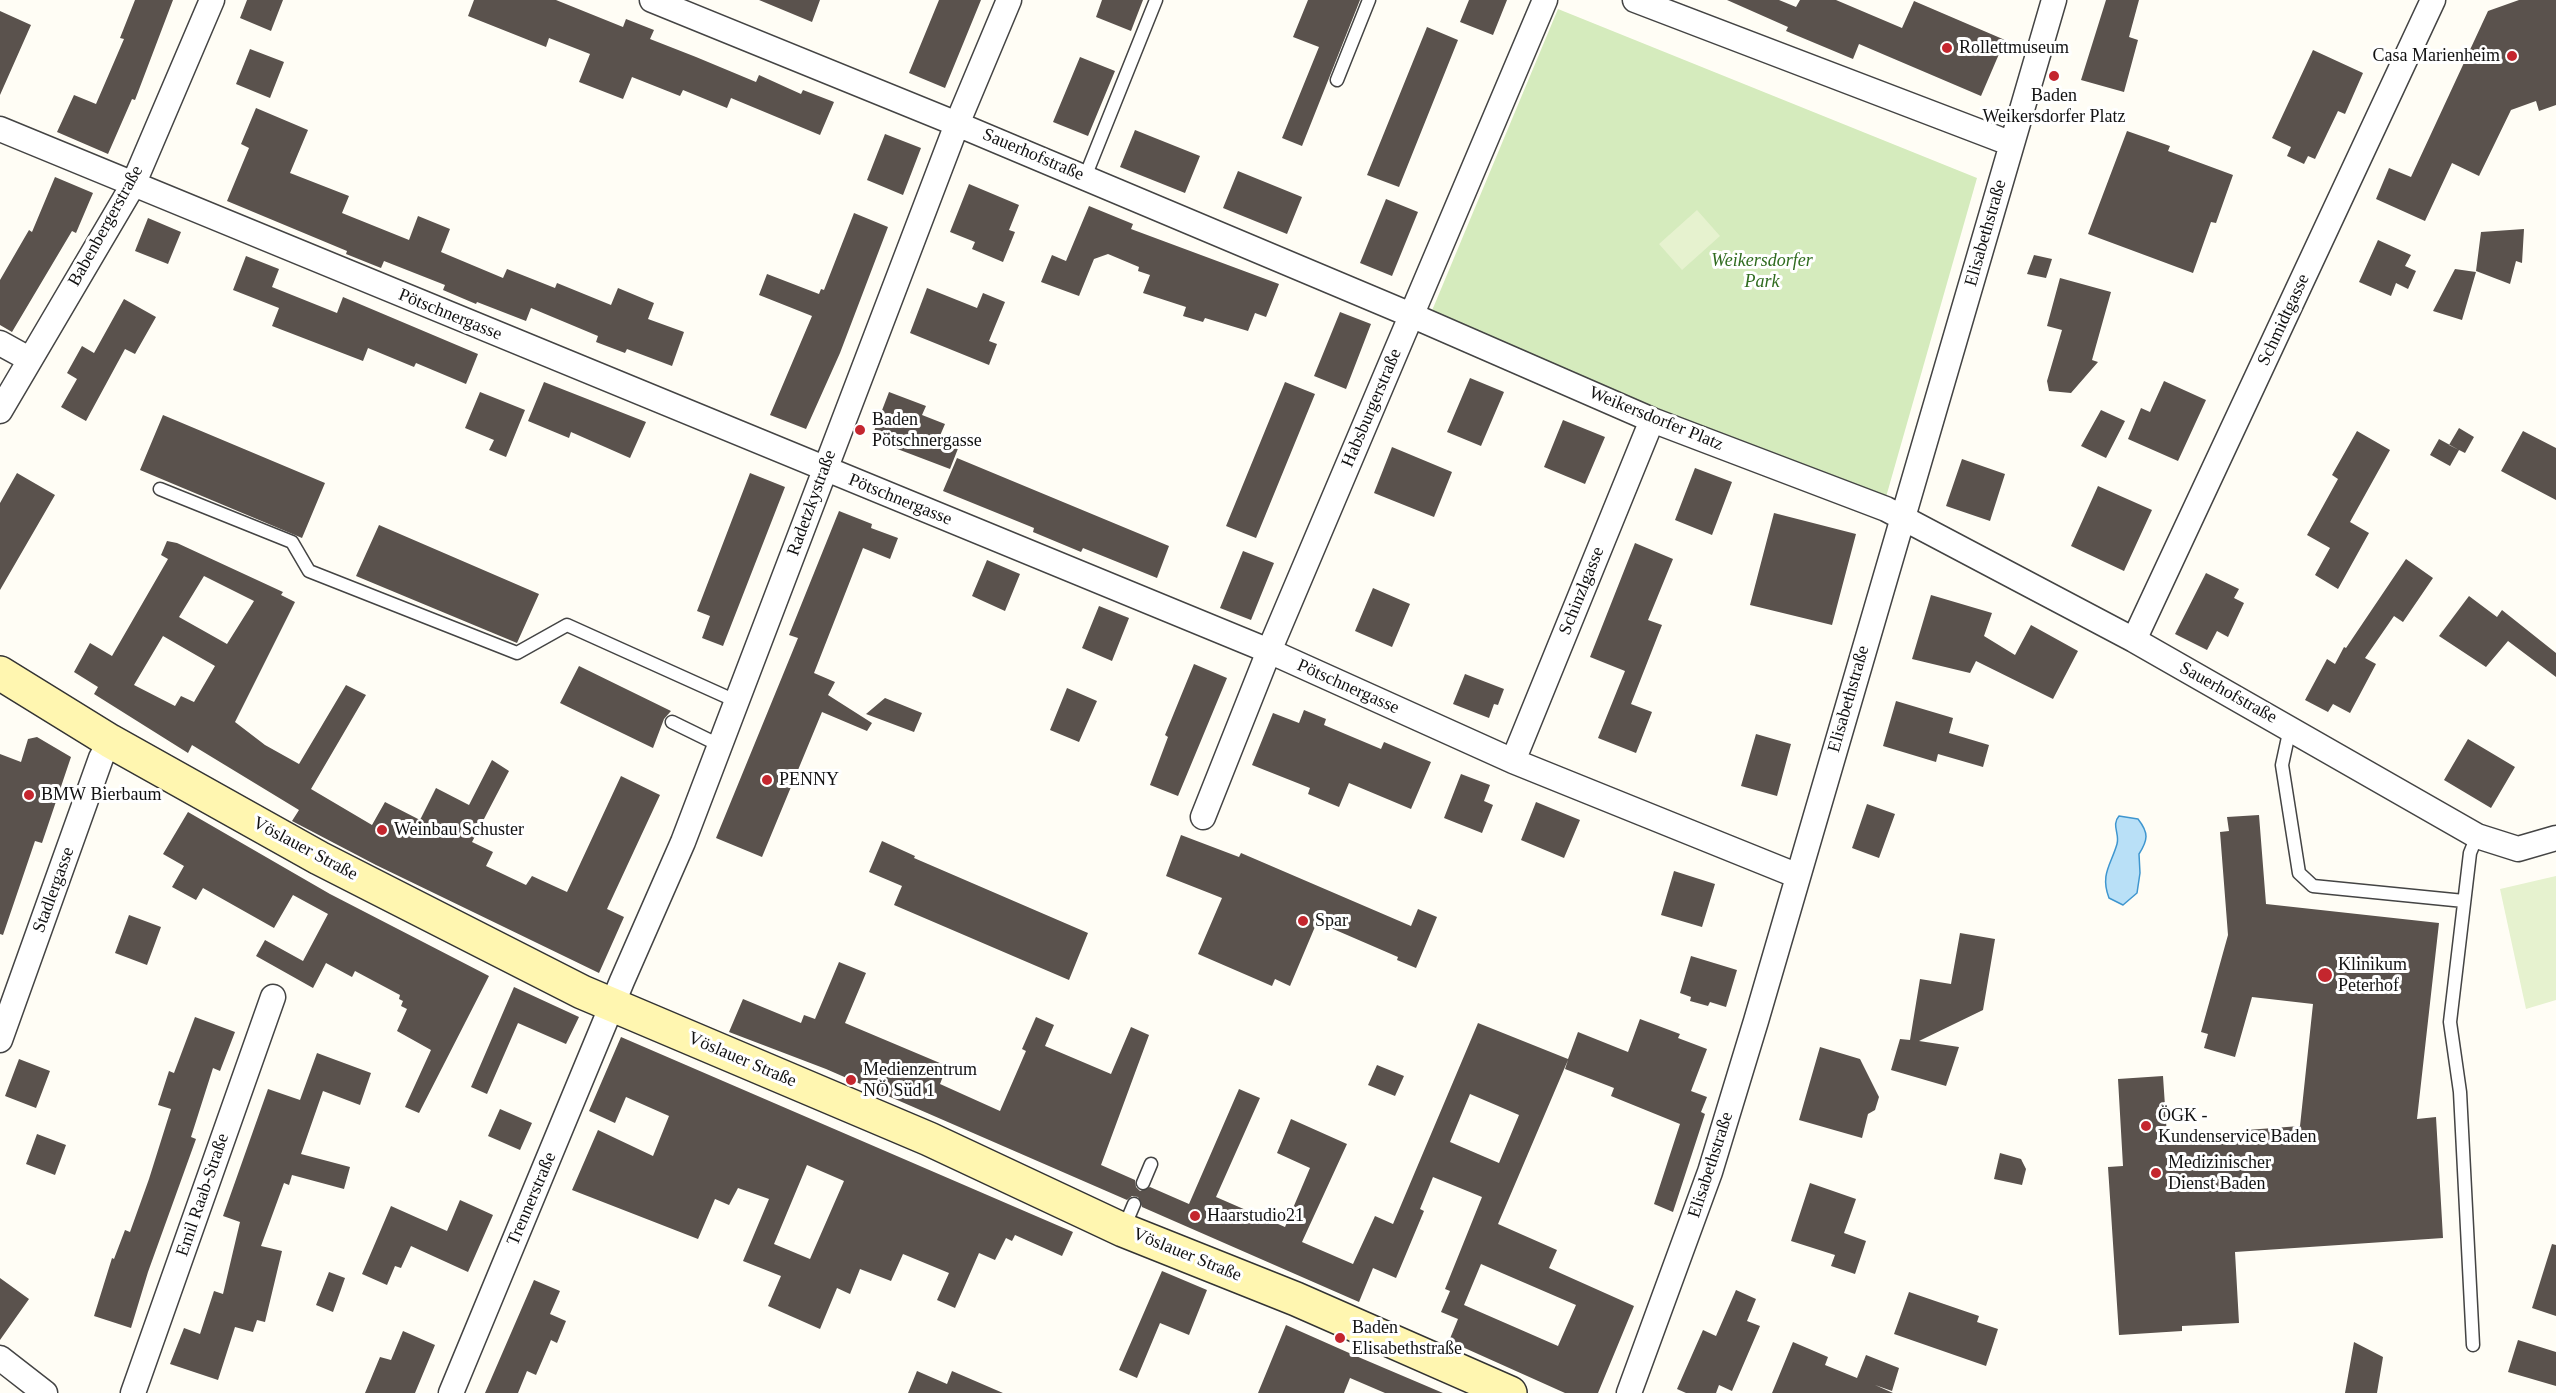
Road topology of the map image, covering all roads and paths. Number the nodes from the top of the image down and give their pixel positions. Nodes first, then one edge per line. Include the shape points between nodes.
1 (212, 0) edge
2 (652, 0) edge
3 (1009, 0) edge
4 (1156, 0) edge
5 (1369, 0) edge
6 (1545, 0) edge
7 (1635, 0) edge
8 (2054, 0) edge
9 (2433, 0) edge
10 (1337, 80) dead end
11 (957, 124) junction
12 (0, 129) edge
13 (2012, 144) junction
14 (1085, 177) junction
15 (133, 185) junction
16 (1411, 315) junction
17 (0, 343) edge
18 (29, 359) junction
19 (0, 411) edge
20 (1652, 420) junction
21 (824, 469) junction
22 (160, 489) dead end
23 (1903, 518) junction
24 (2134, 640) junction
25 (1269, 651) junction
26 (0, 673) edge
27 (738, 702) junction
28 (672, 722) dead end
29 (2290, 728) junction
30 (110, 741) junction
31 (721, 746) junction
32 (1513, 761) junction
33 (1203, 817) dead end
34 (2477, 836) junction
35 (2556, 838) edge
36 (1798, 876) junction
37 (2464, 901) junction
38 (273, 997) dead end
39 (612, 1005) junction
40 (0, 1040) edge
41 (1151, 1164) dead end
42 (1143, 1183) dead end
43 (2474, 1345) dead end
44 (0, 1358) edge
45 (45, 1393) edge
46 (133, 1393) edge
47 (451, 1393) edge
48 (1510, 1393) edge
49 (1629, 1393) edge

1 - 15 street, Babenbergerstraße
2 - 11 street, Sauerhofstraße
3 - 11 street, Radetzkystraße
4 - 14 lane
5 - 10 lane
6 - 16 street, Habsburgerstraße
7 - 13 street
8 - 13 street, Elisabethstraße
9 - 24 street, Schmidtgasse
11 - 14 street, Sauerhofstraße
11 - 21 street, Radetzkystraße
12 - 15 street, Pötschnergasse
13 - 23 street, Elisabethstraße
14 - 16 street, Sauerhofstraße
15 - 18 street, Babenbergerstraße
15 - 21 street, Pötschnergasse
16 - 20 street, Weikersdorfer Platz
16 - 25 street, Habsburgerstraße
17 - 18 street
18 - 19 street, Babenbergerstraße
20 - 23 street, Weikersdorfer Platz
20 - 32 street, Schinzlgasse
21 - 25 street, Pötschnergasse
21 - 27 street, Radetzkystraße
22 - 27 lane via 292,542 309,571 517,653 567,626
23 - 24 street, Sauerhofstraße
23 - 36 street, Elisabethstraße
24 - 29 street, Sauerhofstraße
25 - 32 street, Pötschnergasse
25 - 33 street, Habsburgerstraße
26 - 30 street, Vöslauer Straße
27 - 31 street, Radetzkystraße
28 - 31 lane
29 - 34 street, Sauerhofstraße
29 - 37 lane via 2282,765 2299,873 2313,886
30 - 39 street, Vöslauer Straße via 319,858
30 - 40 street, Stadlergasse
31 - 39 street, Radetzkystraße
32 - 36 street, Pötschnergasse
34 - 35 street, Sauerhofstraße via 2518,849
34 - 37 lane via 2470,853
36 - 49 street, Elisabethstraße via 1710,1172
37 - 43 lane via 2450,1022 2460,1092
38 - 46 street, Emil Raab-Straße
39 - 47 street, Trennerstraße
39 - 48 street, Vöslauer Straße via 929,1139 1129,1217 1296,1299
41 - 42 lane
44 - 45 street

